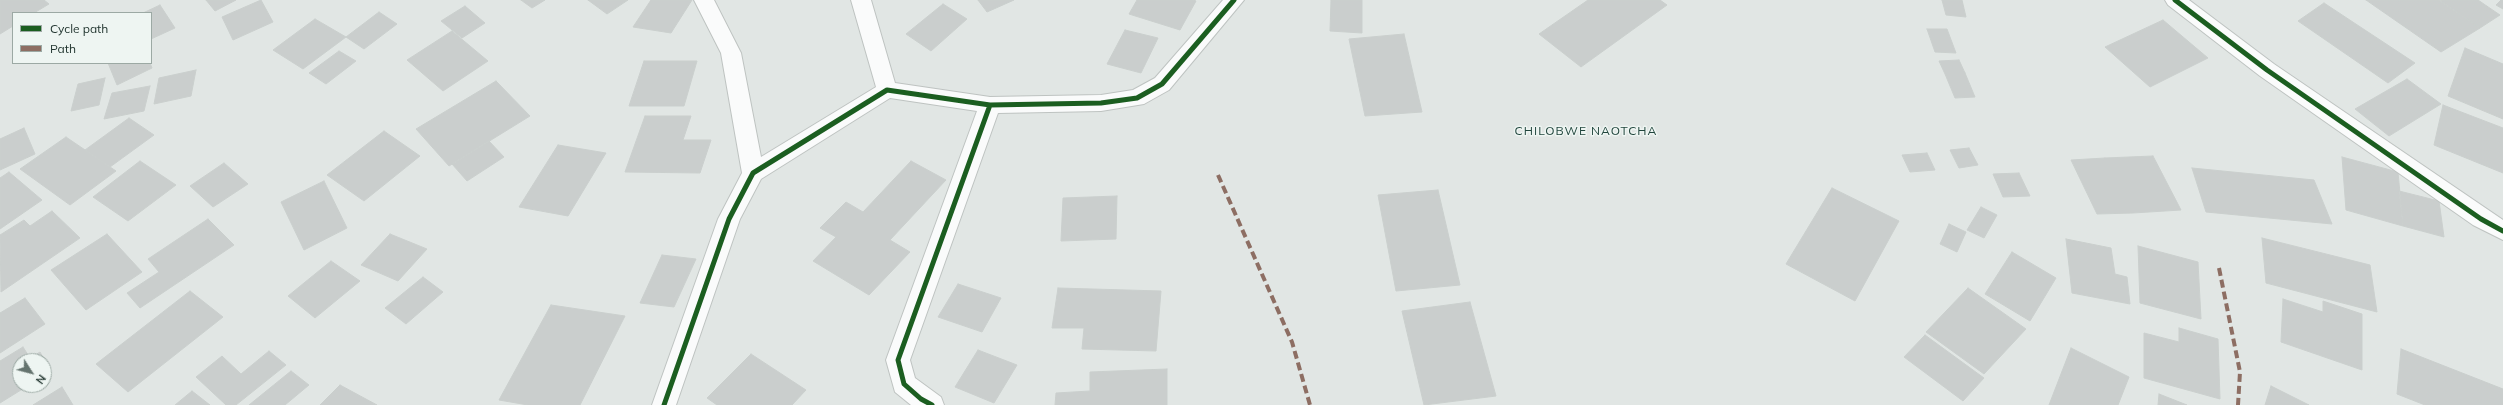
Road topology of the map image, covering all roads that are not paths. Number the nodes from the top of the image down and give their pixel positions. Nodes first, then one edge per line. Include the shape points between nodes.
1 (704, 0) edge
2 (861, 0) edge
3 (1234, 0) edge
4 (2175, 0) edge
5 (887, 90) junction
6 (990, 105) junction
7 (754, 173) junction
8 (2503, 231) edge
9 (664, 405) edge
10 (932, 405) edge

1 - 7 street via 731,53
2 - 5 street
3 - 6 street via 1162,84 1137,98 1101,104
4 - 8 street via 2267,70 2481,219
5 - 6 street
5 - 7 street
6 - 10 street via 898,360 904,384
7 - 9 street via 729,219

